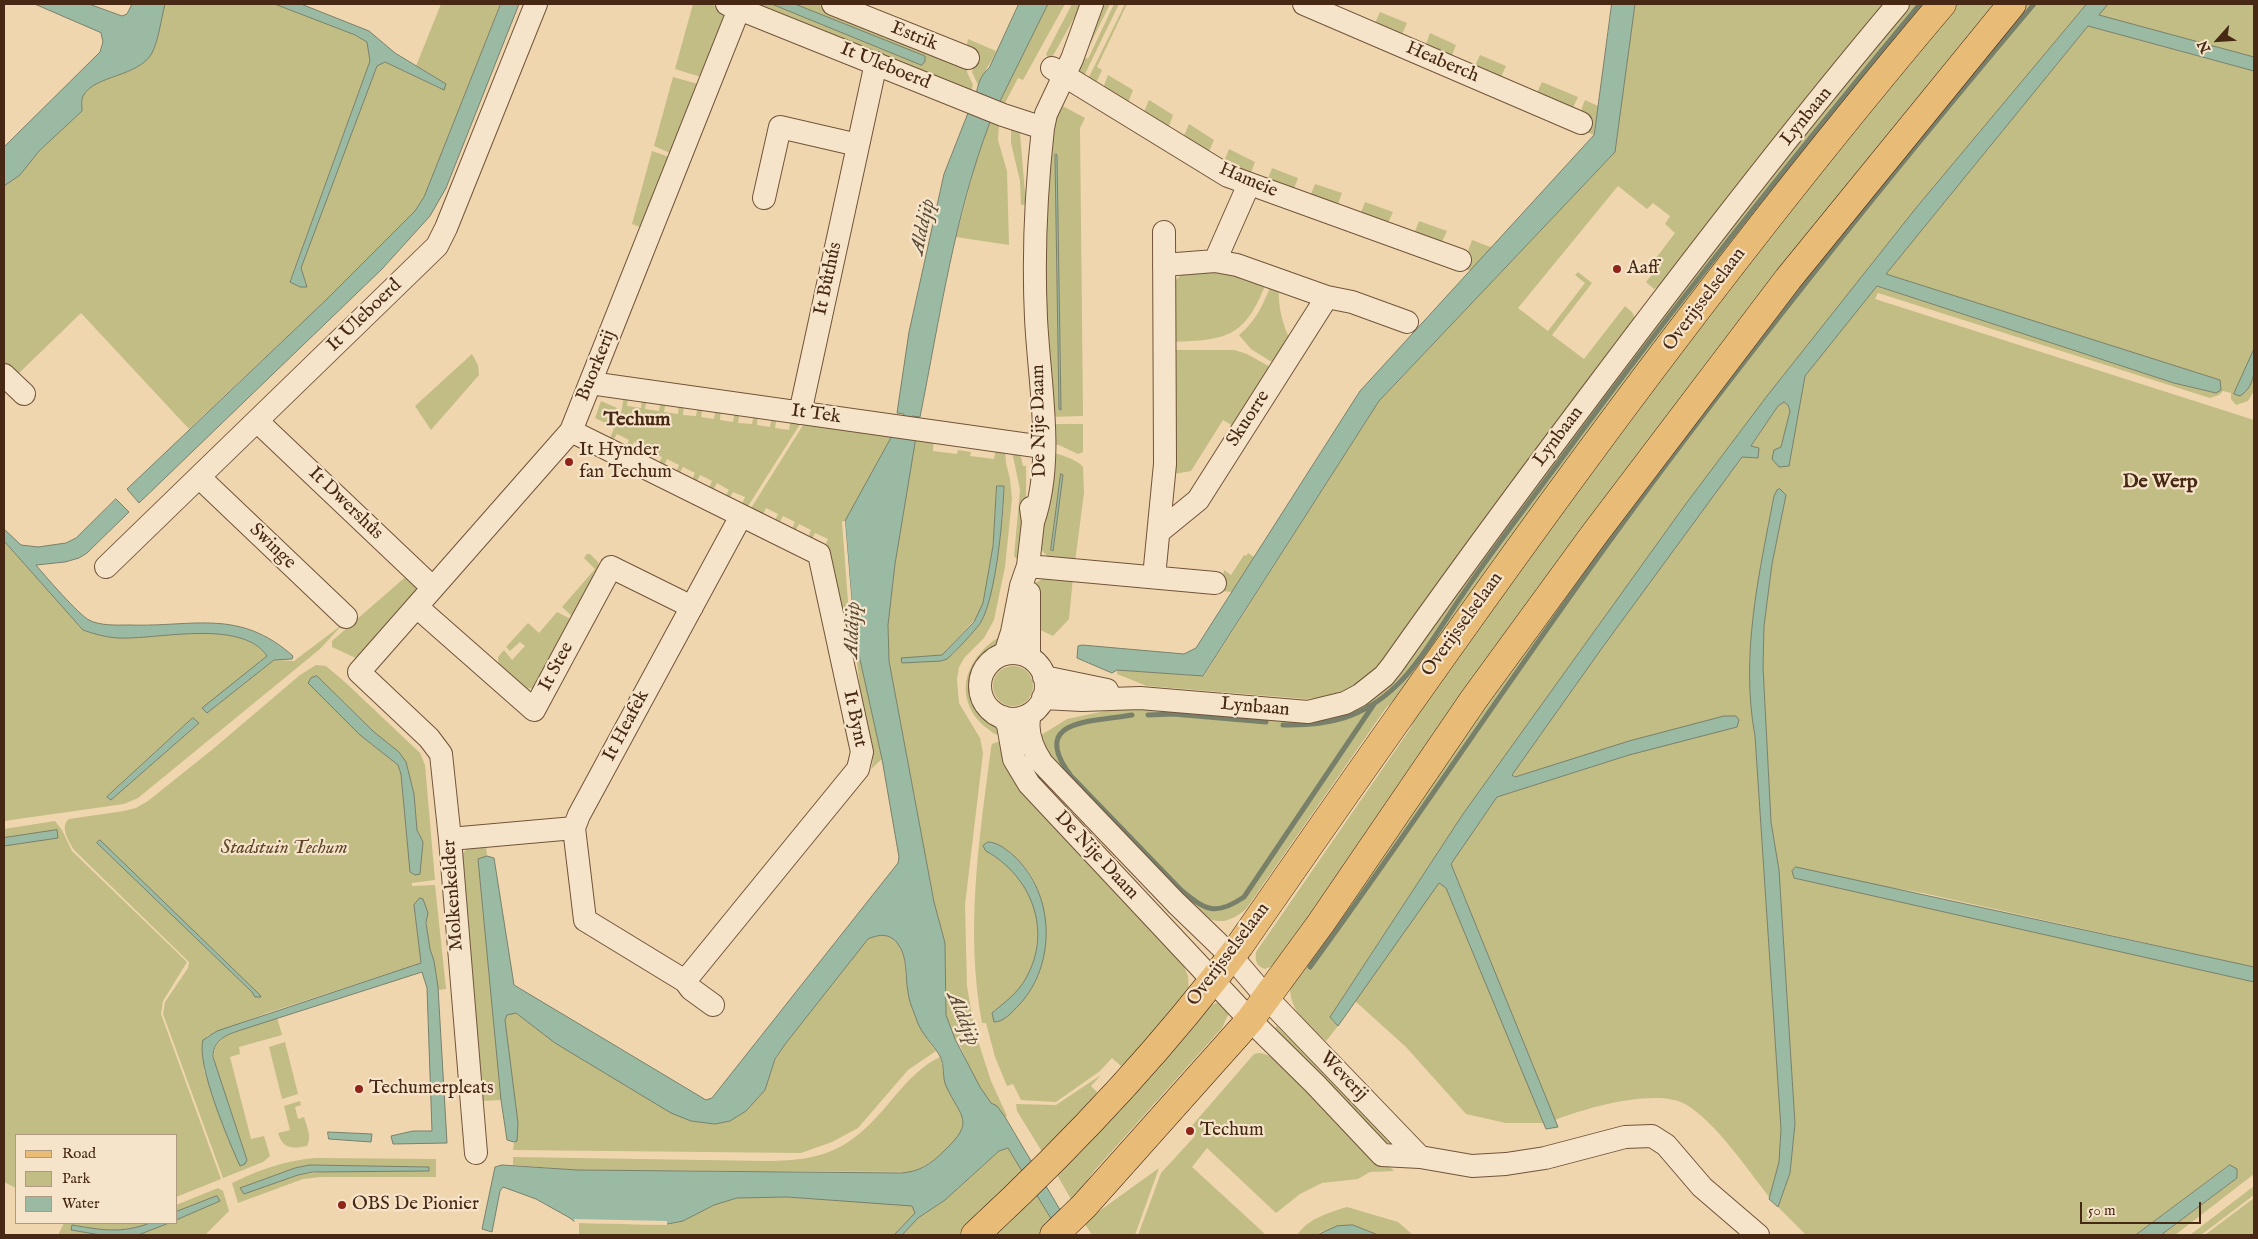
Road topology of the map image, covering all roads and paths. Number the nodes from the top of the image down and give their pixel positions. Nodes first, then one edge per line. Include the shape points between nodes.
1 (536, 4) edge
2 (833, 4) edge
3 (1091, 4) edge
4 (1304, 4) edge
5 (1898, 4) edge
6 (1942, 4) edge
7 (2012, 4) edge
8 (736, 5) edge
9 (968, 58) dead end
10 (876, 63) junction
11 (1058, 71) junction
12 (1580, 122) dead end
13 (1035, 126) junction
14 (858, 145) junction
15 (1249, 184) junction
16 (764, 198) dead end
17 (1164, 232) dead end
18 (1460, 260) dead end
19 (1215, 261) junction
20 (1164, 265) junction
21 (1327, 297) junction
22 (1407, 322) dead end
23 (4, 375) edge
24 (590, 383) junction
25 (24, 394) dead end
26 (800, 413) junction
27 (257, 421) junction
28 (571, 431) junction
29 (1036, 446) junction
30 (199, 477) junction
31 (741, 516) junction
32 (1160, 531) junction
33 (106, 567) dead end
34 (1028, 568) junction
35 (1154, 577) junction
36 (1215, 583) dead end
37 (433, 588) junction
38 (417, 607) junction
39 (692, 607) junction
40 (346, 616) dead end
41 (1005, 654) junction
42 (1029, 657) junction
43 (359, 672) joint
44 (1039, 696) junction
45 (1003, 717) junction
46 (574, 828) junction
47 (450, 839) junction
48 (1232, 956) junction
49 (685, 981) junction
50 (1213, 981) junction
51 (1267, 998) junction
52 (713, 1005) dead end
53 (1250, 1020) junction
54 (476, 1153) dead end
55 (1420, 1156) junction
56 (975, 1235) edge
57 (1054, 1235) edge
58 (1758, 1235) edge

1 - 27 street, It Uleboerd via 437,246
2 - 9 street, Estrik
3 - 11 street, De Nije Daam via 1089,18
4 - 12 street, Heaberch
5 - 44 street, Lynbaan via 1648,317 1384,676 1345,703 1308,712 1140,698 1082,700
6 - 48 main road, Overijsselselaan via 1745,248 1551,503
7 - 51 main road via 1788,279 1593,536 1474,699
8 - 10 street, It Uleboerd
8 - 24 street, Buorkerij
10 - 13 street, It Uleboerd
10 - 14 street, It Bûthús
11 - 13 street, De Nije Daam
11 - 15 street, Hameie via 1228,176
13 - 29 street, De Nije Daam via 1026,133 1035,224
14 - 16 street via 780,127
14 - 26 street, It Bûthús
15 - 18 street, Hameie
15 - 19 street
17 - 20 street
19 - 20 street
19 - 21 street via 1237,265
20 - 32 street via 1165,464
21 - 22 street via 1352,302
21 - 32 street, Skuorre via 1198,500
23 - 25 street
24 - 26 street, It Tek
24 - 28 street, Buorkerij
26 - 29 street, It Tek
27 - 30 street, It Uleboerd
27 - 37 street, It Dwershûs
28 - 31 street, It Bynt
28 - 37 street, Buorkerij
29 - 34 street, De Nije Daam
30 - 33 street, It Uleboerd
30 - 40 street, Swinge
31 - 39 street, It Heafek
31 - 49 street, It Bynt via 819,554 862,758 858,769
32 - 35 street
34 - 35 street
34 - 41 street, De Nije Daam
34 - 42 street, De Nije Daam
35 - 36 street
37 - 38 street, Buorkerij
38 - 39 street, It Stee via 534,710 611,566
38 - 43 street, Buorkerij
39 - 46 street, It Heafek
41 - 42 street via 1013,652
41 - 45 street via 985,668 980,685 989,708
42 - 44 street via 1041,669
43 - 47 street, Molkenkelder via 438,748
44 - 45 street via 1015,718
44 - 48 street, De Nije Daam via 1028,723 1030,738 1042,763 1176,903
45 - 50 street, De Nije Daam via 1008,725 1014,759 1029,784
46 - 47 street
46 - 49 street via 585,920
47 - 54 street, Molkenkelder
48 - 50 main road, Overijsselselaan
48 - 51 street, De Nije Daam
49 - 52 street
50 - 53 street, De Nije Daam
50 - 56 main road, Overijsselselaan via 1128,1081
51 - 53 main road
51 - 55 street, Weverij
53 - 55 street, Weverij via 1382,1155
53 - 57 main road via 1084,1206
55 - 58 street via 1472,1166 1506,1164 1545,1158 1625,1137 1652,1136 1666,1145 1702,1187

